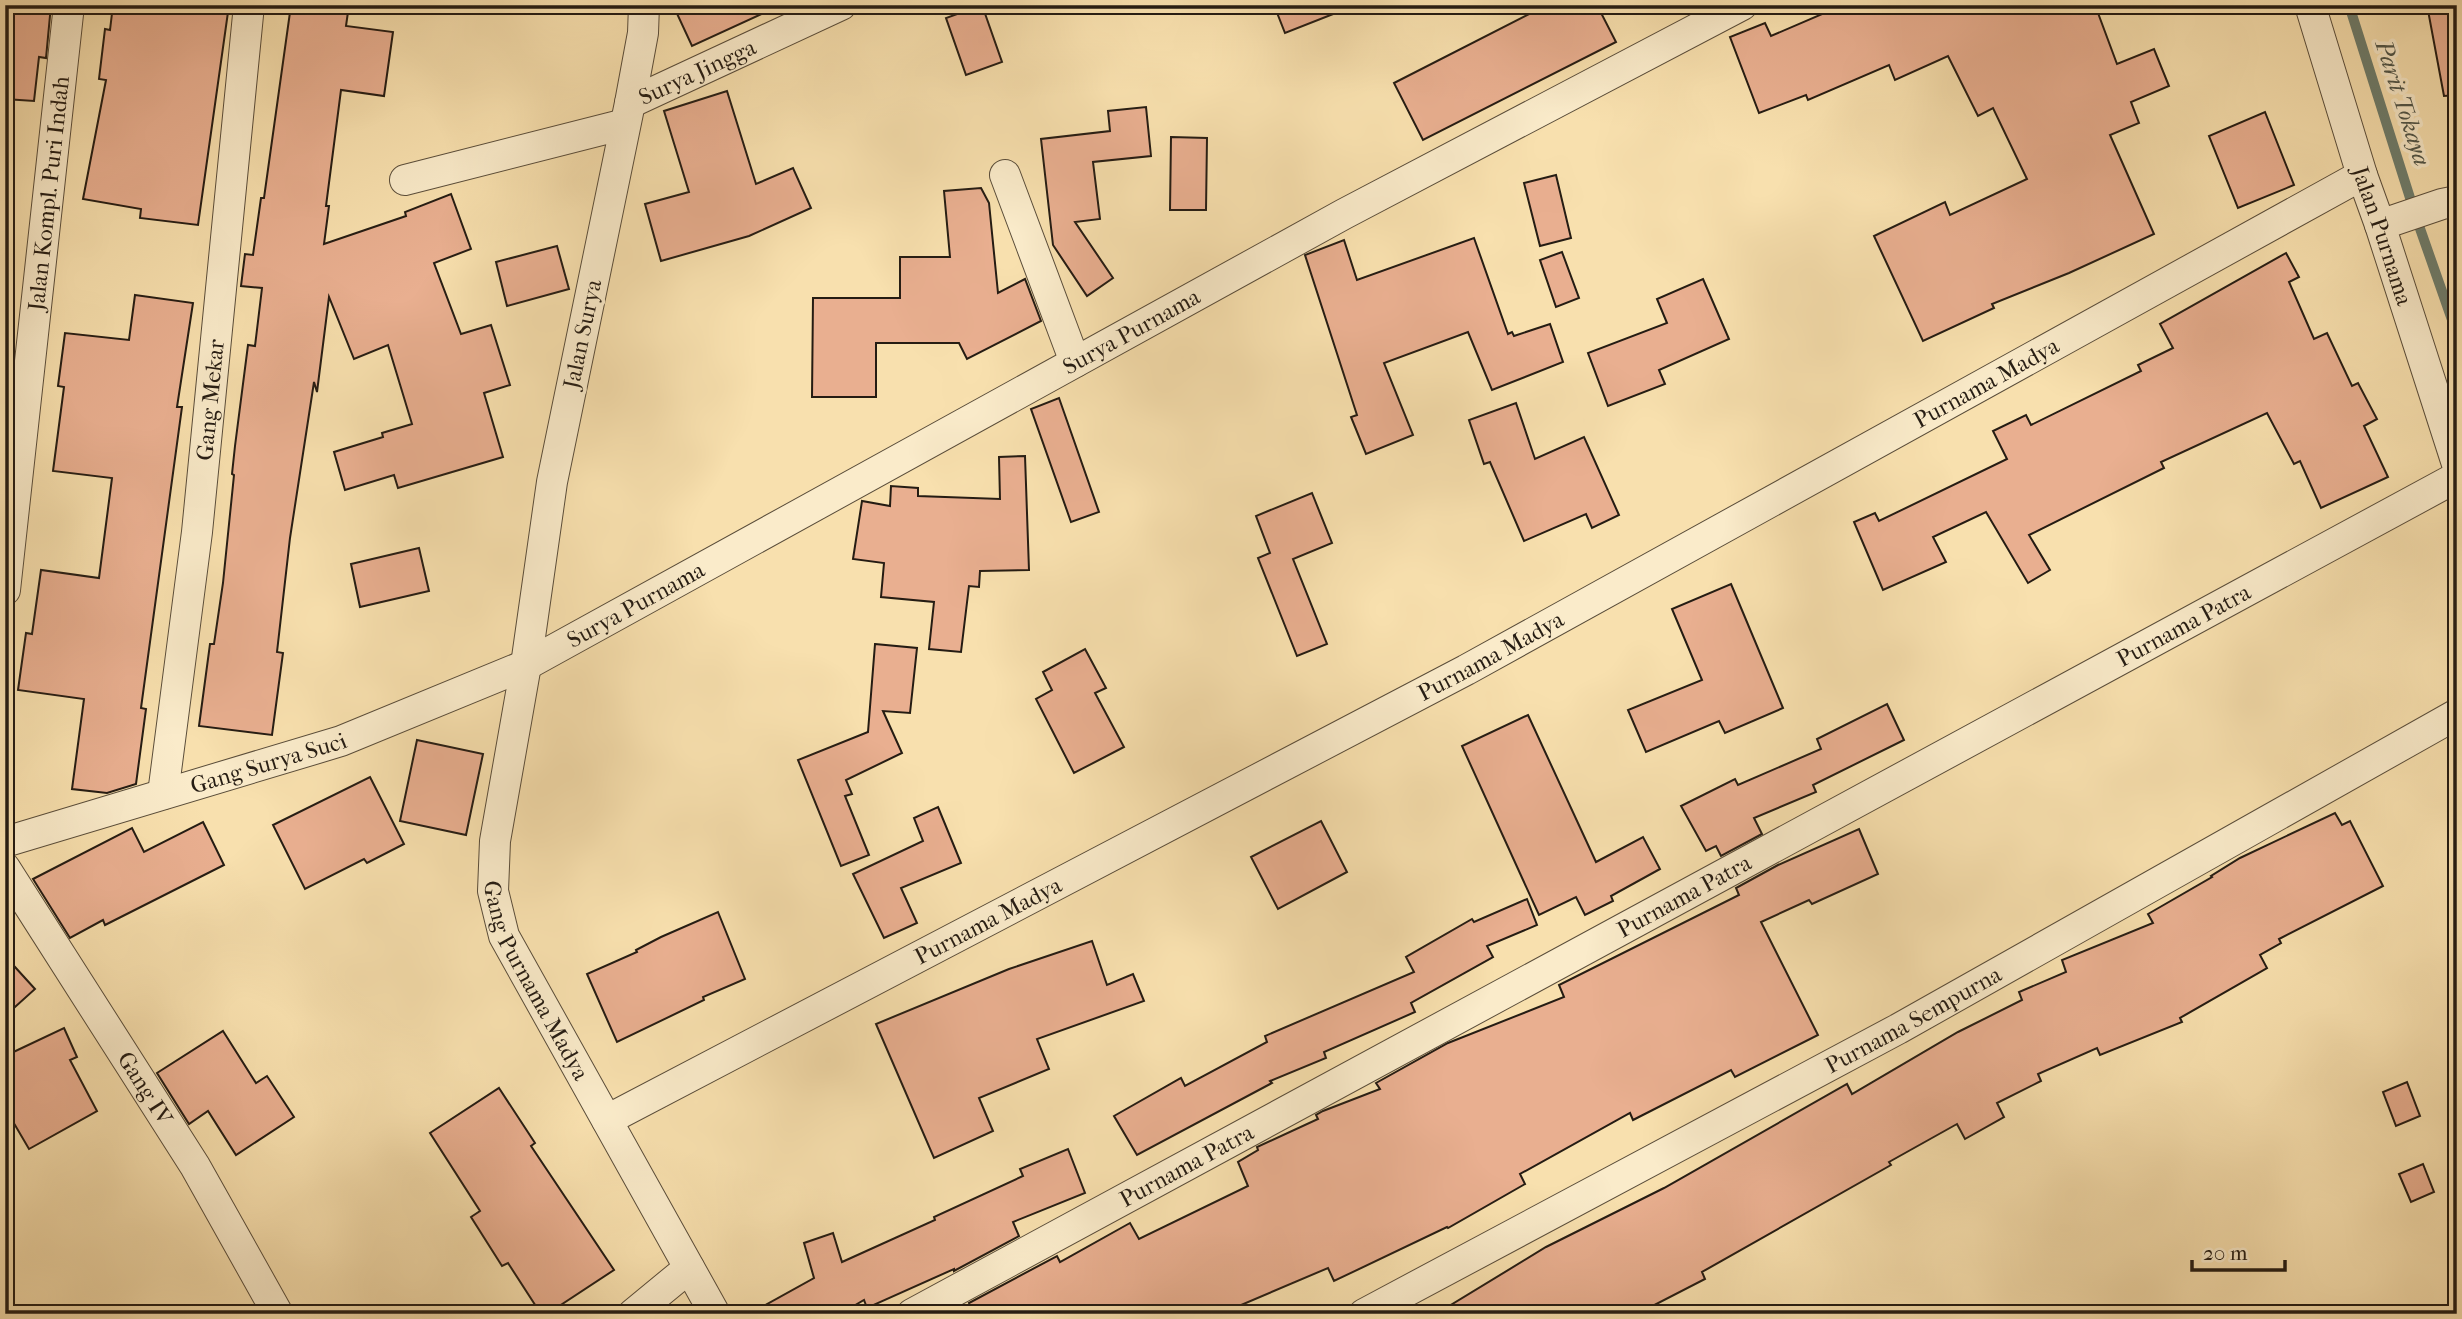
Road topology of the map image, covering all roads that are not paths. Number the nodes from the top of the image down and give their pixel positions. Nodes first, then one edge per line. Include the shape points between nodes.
1 (69, 5) edge
2 (249, 5) edge
3 (644, 5) edge
4 (841, 5) edge
5 (1742, 5) edge
6 (2315, 6) edge
7 (628, 113) junction
8 (1005, 174) dead end
9 (2362, 175) junction
10 (405, 180) dead end
11 (2449, 203) edge
12 (2392, 221) junction
13 (1075, 362) junction
14 (2451, 424) edge
15 (2457, 464) edge
16 (2457, 477) edge
17 (5, 590) edge
18 (526, 665) junction
19 (2457, 714) edge
20 (163, 794) junction
21 (5, 842) edge
22 (5, 868) edge
23 (607, 1120) junction
24 (689, 1268) junction
25 (278, 1314) edge
26 (633, 1314) edge
27 (715, 1314) edge
28 (912, 1314) edge
29 (1364, 1314) edge

1 - 17 street, Jalan Kompl. Puri Indah
2 - 20 street, Gang Mekar via 197,532
3 - 7 street, Jalan Surya
4 - 7 street, Surya Jingga
5 - 13 street, Surya Purnama via 1344,214
6 - 9 street, Jalan Purnama
7 - 10 street, Surya Jingga
7 - 18 street, Jalan Surya via 552,482
8 - 13 street
9 - 12 street, Jalan Purnama
9 - 23 street, Purnama Madya via 1466,670
11 - 12 street
12 - 14 street, Jalan Purnama
13 - 18 street, Surya Purnama
14 - 15 street, Jalan Purnama
16 - 28 street, Purnama Patra
18 - 20 street, Gang Surya Suci via 341,741
18 - 23 street, Gang Purnama Madya via 495,841 493,891 504,936
19 - 29 street, Purnama Sempurna via 1898,1029
20 - 21 street, Gang Surya Suci
22 - 25 street, Gang IV via 195,1166
23 - 24 street, Gang Purnama Madya
24 - 26 street
24 - 27 street

